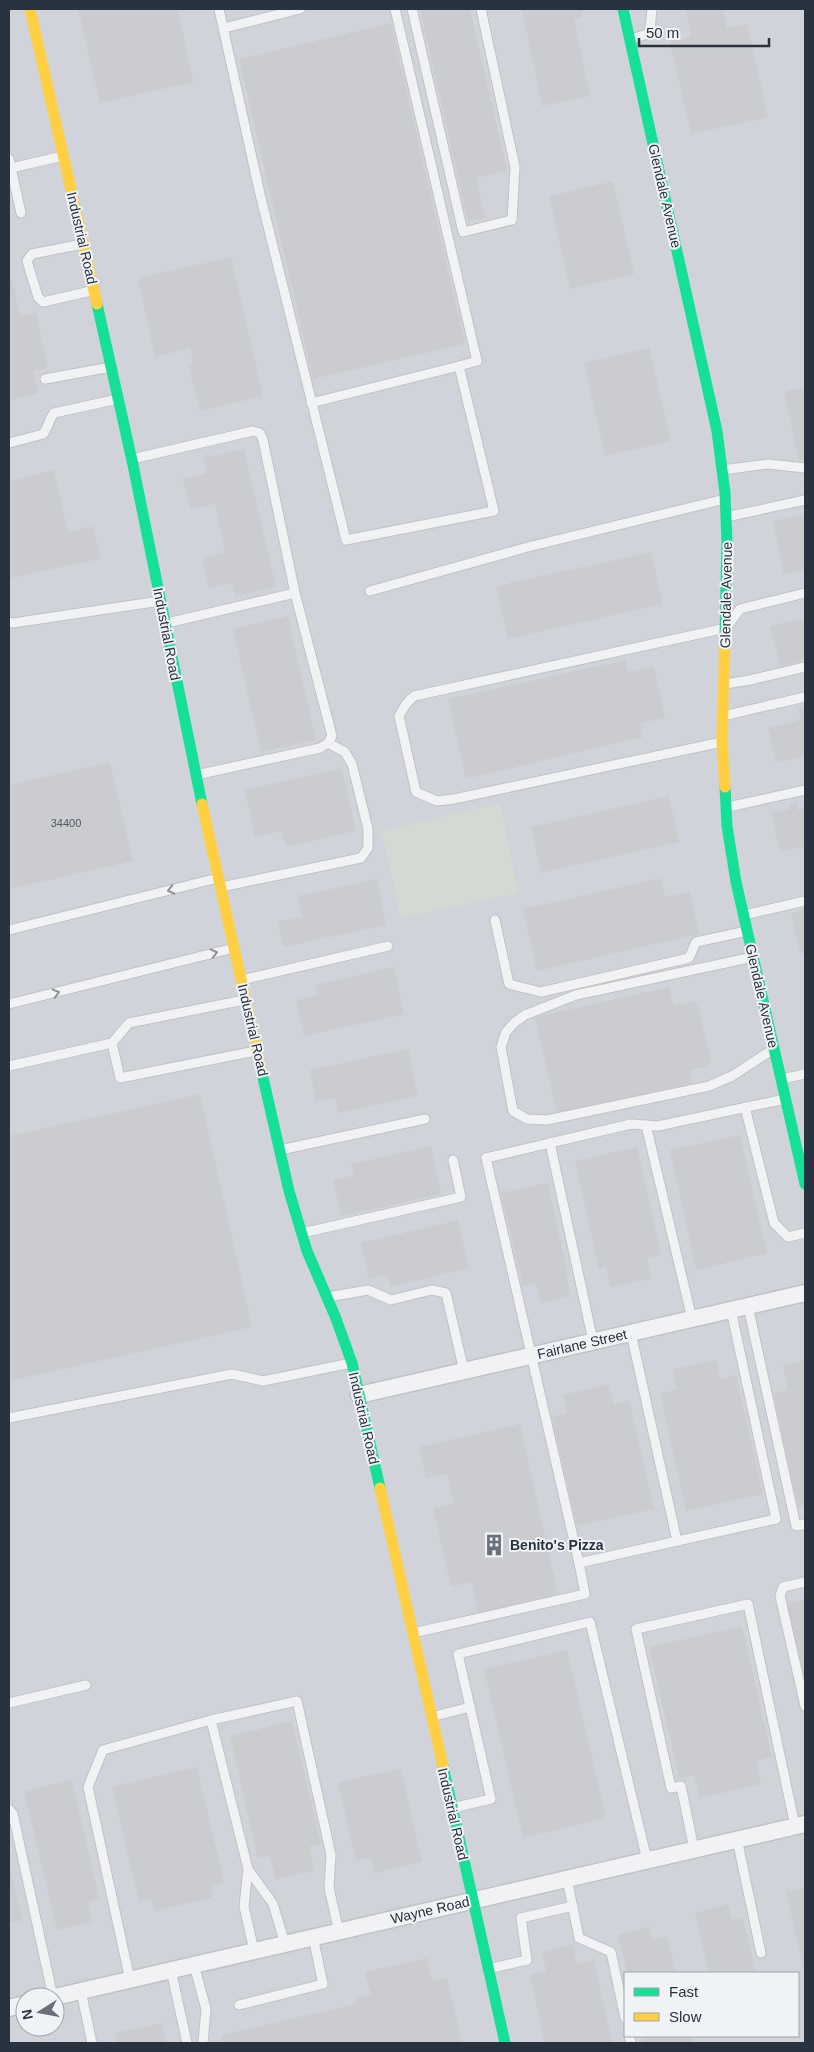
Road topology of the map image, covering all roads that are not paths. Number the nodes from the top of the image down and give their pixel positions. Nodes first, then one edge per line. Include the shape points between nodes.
1 (30, 9) edge
2 (219, 9) edge
3 (300, 9) edge
4 (395, 9) edge
5 (412, 9) edge
6 (481, 9) edge
7 (623, 9) edge
8 (652, 9) edge
9 (224, 28) junction
10 (630, 40) junction
11 (63, 156) junction
12 (10, 163) edge
13 (21, 213) dead end
14 (83, 244) junction
15 (94, 290) junction
16 (111, 366) junction
17 (460, 366) junction
18 (45, 379) dead end
19 (118, 399) junction
20 (311, 403) junction
21 (9, 443) edge
22 (132, 460) junction
23 (805, 468) edge
24 (722, 470) junction
25 (725, 499) junction
26 (805, 500) edge
27 (726, 517) junction
28 (370, 591) dead end
29 (295, 593) junction
30 (805, 594) edge
31 (161, 601) junction
32 (9, 622) edge
33 (165, 623) junction
34 (726, 628) junction
35 (805, 667) edge
36 (724, 684) junction
37 (805, 697) edge
38 (723, 716) junction
39 (722, 742) junction
40 (328, 743) junction
41 (195, 775) junction
42 (805, 790) edge
43 (725, 807) junction
44 (220, 883) junction
45 (805, 902) edge
46 (744, 915) junction
47 (496, 920) dead end
48 (9, 930) edge
49 (748, 931) junction
50 (388, 946) dead end
51 (234, 948) junction
52 (754, 958) junction
53 (241, 980) junction
54 (246, 1000) junction
55 (9, 1004) edge
56 (112, 1044) junction
57 (774, 1049) junction
58 (257, 1050) junction
59 (9, 1066) edge
60 (805, 1074) edge
61 (781, 1079) junction
62 (786, 1099) junction
63 (745, 1108) junction
64 (425, 1119) dead end
65 (646, 1125) junction
66 (550, 1143) junction
67 (280, 1150) junction
68 (453, 1160) dead end
69 (805, 1184) edge
70 (805, 1233) edge
71 (302, 1234) junction
72 (805, 1293) edge
73 (327, 1297) junction
74 (748, 1306) junction
75 (731, 1310) junction
76 (692, 1319) junction
77 (630, 1333) junction
78 (593, 1341) junction
79 (532, 1355) junction
80 (352, 1363) junction
81 (464, 1371) junction
82 (359, 1395) junction
83 (9, 1418) edge
84 (805, 1524) edge
85 (677, 1541) junction
86 (579, 1563) junction
87 (805, 1582) edge
88 (413, 1633) junction
89 (86, 1685) dead end
90 (9, 1703) edge
91 (805, 1706) edge
92 (470, 1707) junction
93 (431, 1717) junction
94 (211, 1720) junction
95 (452, 1808) junction
96 (9, 1809) edge
97 (800, 1825) edge
98 (737, 1840) junction
99 (694, 1849) junction
100 (647, 1860) junction
101 (248, 1869) junction
102 (567, 1879) junction
103 (472, 1901) junction
104 (573, 1906) junction
105 (339, 1932) junction
106 (313, 1938) junction
107 (285, 1944) junction
108 (254, 1951) junction
109 (762, 1953) dead end
110 (194, 1965) junction
111 (488, 1969) junction
112 (171, 1970) junction
113 (130, 1980) junction
114 (52, 1987) edge
115 (81, 1991) junction
116 (65, 1995) edge
117 (239, 2005) dead end
118 (624, 2013) edge
119 (92, 2043) edge
120 (187, 2043) edge
121 (203, 2043) edge
122 (504, 2043) edge

1 - 11 street, Industrial Road
2 - 9 lane
3 - 9 lane
4 - 17 lane via 477,361
5 - 6 lane via 463,232 512,220 515,167
7 - 10 street, Glendale Avenue
8 - 10 lane via 648,34
9 - 20 lane
10 - 24 street, Glendale Avenue via 710,398
11 - 12 lane
11 - 14 street, Industrial Road
12 - 13 lane
14 - 15 street, Industrial Road
14 - 15 lane via 32,254 27,261 38,297 44,302
15 - 16 street, Industrial Road
16 - 18 lane
16 - 19 street, Industrial Road
17 - 20 lane
17 - 20 lane via 494,510 346,540
19 - 21 lane via 54,413 48,419 48,428 43,434
19 - 22 street, Industrial Road
22 - 29 lane via 253,431 260,433
22 - 31 street, Industrial Road
23 - 24 lane via 768,464
24 - 25 street, Glendale Avenue
25 - 27 street, Glendale Avenue
25 - 28 lane via 538,544
26 - 27 lane
27 - 34 street, Glendale Avenue
29 - 33 lane
29 - 40 lane via 332,736
30 - 34 lane via 740,609
31 - 32 lane
31 - 33 street, Industrial Road
33 - 41 street, Industrial Road
34 - 36 street, Glendale Avenue
34 - 39 lane via 414,696 399,716 416,792 437,801
35 - 36 lane
36 - 38 street, Glendale Avenue
37 - 38 lane
38 - 39 street, Glendale Avenue
39 - 43 street, Glendale Avenue
40 - 41 lane via 320,748
40 - 44 lane via 345,752 352,764 368,829 368,848 361,858
41 - 44 street, Industrial Road
42 - 43 lane
43 - 46 street, Glendale Avenue
44 -> 48 lane
44 - 51 street, Industrial Road
45 - 46 lane
46 - 49 street, Glendale Avenue
47 - 49 lane via 509,984 541,992 689,958 696,942
49 - 52 street, Glendale Avenue
50 - 53 lane
51 - 53 street, Industrial Road
55 -> 51 lane
52 - 57 street, Glendale Avenue
52 - 57 lane via 576,995 525,1015 506,1032 502,1047 513,1111 528,1120 547,1120 709,1086 732,1076
53 - 54 street, Industrial Road
54 - 56 lane via 129,1023
54 - 58 street, Industrial Road
56 - 58 lane via 120,1078
56 - 59 lane
57 - 61 street, Glendale Avenue
58 - 67 street, Industrial Road
60 - 61 lane
61 - 62 street, Glendale Avenue
62 - 63 lane
62 - 69 street, Glendale Avenue
63 - 65 lane via 658,1126
63 - 70 lane via 774,1223 788,1237
64 - 67 lane
65 - 66 lane via 631,1124
65 - 76 lane
66 - 78 lane
66 - 79 lane via 486,1158
67 - 71 street, Industrial Road
68 - 71 lane via 461,1197
71 - 73 street, Industrial Road
72 - 74 street, Fairlane Street
73 - 80 street, Industrial Road
73 - 81 lane via 368,1290 391,1300 432,1290 446,1293
74 - 75 street, Fairlane Street
74 - 84 lane via 796,1526
75 - 76 street, Fairlane Street
75 - 85 lane via 776,1519
76 - 77 street, Fairlane Street
77 - 78 street, Fairlane Street
77 - 85 lane
78 - 79 street, Fairlane Street
79 - 81 street, Fairlane Street
79 - 86 lane
80 - 82 street, Industrial Road
80 - 83 lane via 263,1381 232,1374
81 - 82 street, Fairlane Street
82 - 88 street, Industrial Road
85 - 86 lane
86 - 88 lane via 585,1594
87 - 91 lane via 786,1586 780,1596
88 - 93 street, Industrial Road
89 - 90 lane
92 - 93 lane
92 - 95 lane via 492,1799
92 - 100 lane via 458,1654 590,1622
93 - 95 street, Industrial Road
94 - 101 lane
94 - 105 lane via 297,1700 331,1855 329,1888
94 - 113 lane via 103,1750 88,1787
95 - 103 street, Industrial Road
96 - 114 lane via 13,1814
97 - 98 street, Wayne Road
97 - 99 lane via 748,1604 636,1629 671,1788 681,1786
98 - 99 street, Wayne Road
98 - 109 lane
99 - 100 street, Wayne Road
100 - 102 street, Wayne Road
101 - 107 lane via 273,1904
101 - 108 lane via 244,1906
102 - 103 street, Wayne Road
102 - 104 lane
103 - 105 street, Wayne Road
103 - 111 street, Industrial Road
104 - 111 lane via 520,1918 527,1960
104 - 118 lane via 579,1938 611,1952
105 - 106 street, Wayne Road
106 - 107 street, Wayne Road
106 - 117 lane via 323,1984
107 - 108 street, Wayne Road
108 - 110 street, Wayne Road
110 - 112 street, Wayne Road
110 - 121 lane via 206,2009
111 - 122 street, Industrial Road
112 - 113 street, Wayne Road
112 - 120 lane
113 - 115 street, Wayne Road
115 - 116 street, Wayne Road
115 - 119 lane

